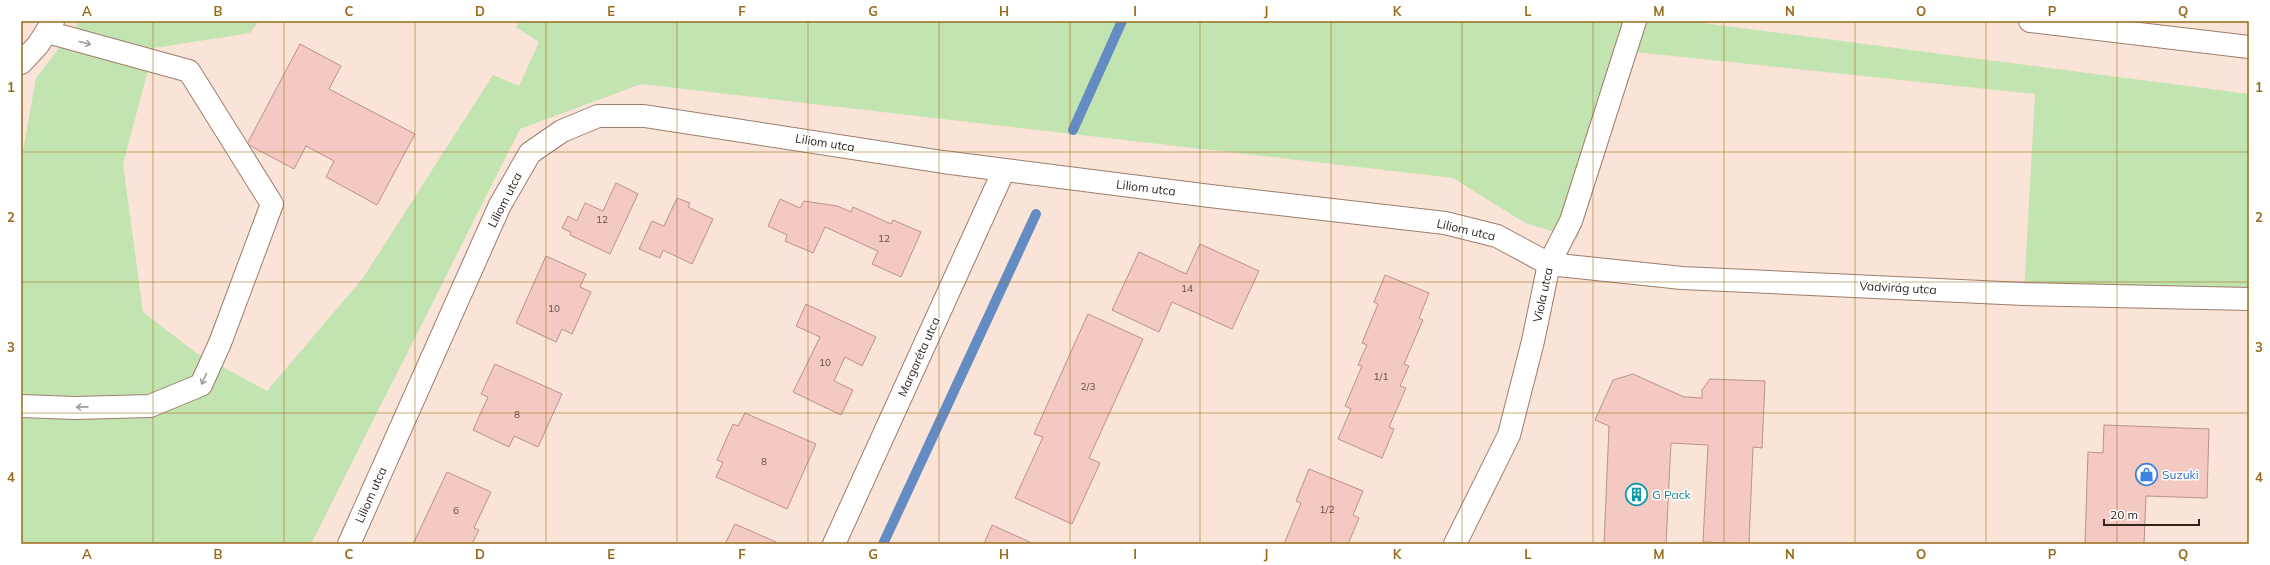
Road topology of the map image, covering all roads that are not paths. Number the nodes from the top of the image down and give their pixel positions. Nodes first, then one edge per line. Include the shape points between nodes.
1 (1635, 21) edge
2 (2030, 21) edge
3 (50, 27) edge
4 (2249, 47) edge
5 (21, 62) edge
6 (1004, 170) junction
7 (1549, 264) junction
8 (2249, 299) edge
9 (21, 406) edge
10 (349, 544) edge
11 (834, 544) edge
12 (1455, 544) edge

1 - 7 street, Viola utca via 1571,221
2 - 4 street
3 - 5 street via 38,46
3 -> 9 street via 189,71 272,204 220,343 201,385 150,406
6 - 7 street, Liliom utca via 1446,224 1497,236
6 - 10 street, Liliom utca via 644,116 598,116 562,131 530,153 500,205
6 - 11 street, Margaréta utca
7 - 8 street, Vadvirág utca via 1682,278 2024,294
7 - 12 street, Viola utca via 1509,435

